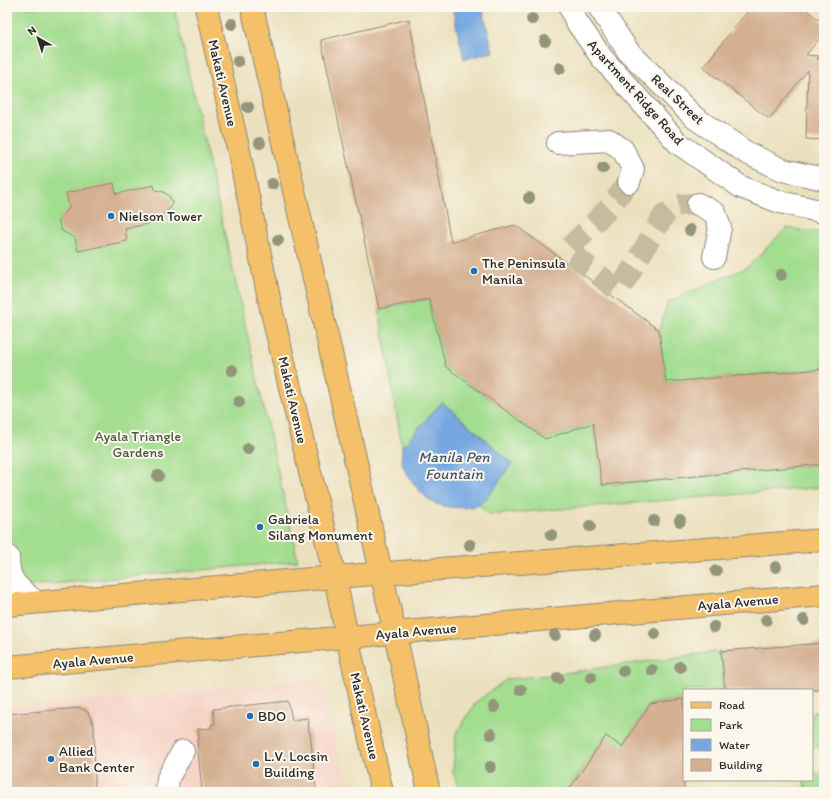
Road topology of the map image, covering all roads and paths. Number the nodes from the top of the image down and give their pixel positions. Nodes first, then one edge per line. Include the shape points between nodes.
1 (206, 7) edge
2 (252, 7) edge
3 (570, 7) edge
4 (599, 7) edge
5 (558, 143) dead end
6 (824, 179) edge
7 (629, 182) tunnel mouth
8 (698, 204) tunnel mouth
9 (824, 212) edge
10 (714, 257) dead end
11 (824, 540) edge
12 (8, 557) dead end
13 (380, 574) junction
14 (335, 577) junction
15 (824, 595) edge
16 (36, 602) junction
17 (7, 605) edge
18 (395, 634) junction
19 (347, 637) junction
20 (7, 667) edge
21 (183, 751) dead end
22 (167, 792) edge
23 (382, 792) edge
24 (429, 792) edge

1 - 14 main road, Makati Avenue via 271,308
2 - 13 main road
3 - 9 street, Apartment Ridge Road via 576,21 602,58 678,143 742,187 780,202
4 - 6 street, Real Street via 628,51 695,118 747,153 783,170
5 - 7 street via 609,140 623,150 632,169
8 - 10 street via 715,213 720,228
11 - 13 main road
12 - 16 street via 10,575 14,583
13 - 14 main road
13 - 18 main road
14 - 16 main road
14 - 19 main road, Makati Avenue
15 - 18 main road, Ayala Avenue
16 - 17 main road
18 - 19 main road, Ayala Avenue
18 - 24 main road
19 - 20 main road, Ayala Avenue
19 - 23 main road, Makati Avenue
21 - 22 street via 168,778

